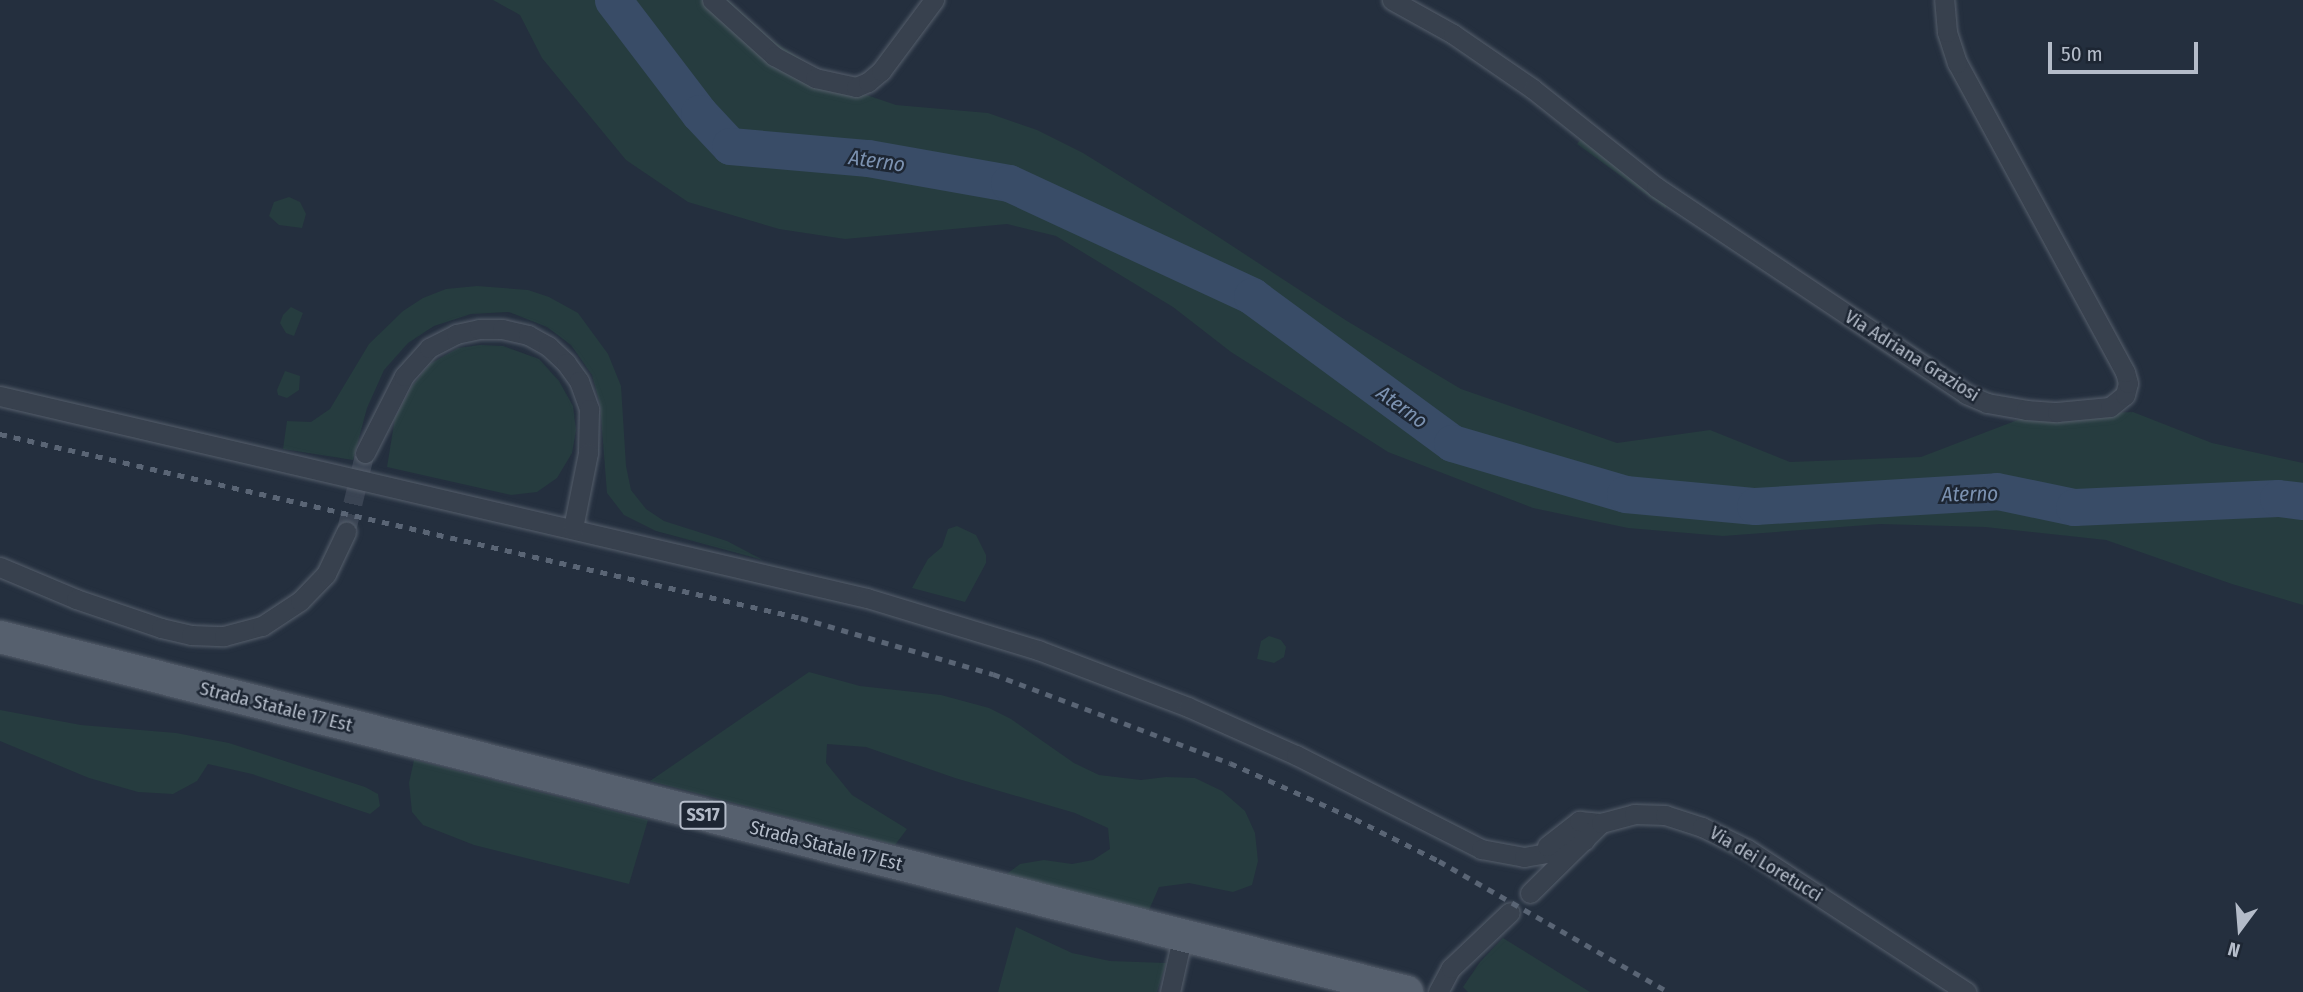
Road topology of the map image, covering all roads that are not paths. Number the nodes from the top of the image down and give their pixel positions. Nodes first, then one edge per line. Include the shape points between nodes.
1 (712, 0) edge
2 (934, 0) edge
3 (1392, 0) edge
4 (1944, 0) edge
5 (0, 396) edge
6 (365, 453) tunnel mouth
7 (573, 528) junction
8 (346, 532) tunnel mouth
9 (0, 567) edge
10 (0, 637) edge
11 (1601, 823) junction
12 (1585, 840) junction
13 (1524, 857) junction
14 (1530, 893) dead end
15 (1510, 912) dead end
16 (1184, 934) junction
17 (1170, 992) edge
18 (1407, 992) edge
19 (1438, 992) edge
20 (1966, 992) edge

1 - 2 street via 774,56 816,78 856,87 881,71
3 - 4 street, Via Adriana Graziosi via 1453,34 1533,89 1656,187 1966,394 2026,410 2110,407 2125,395 2125,372 1957,64
5 - 7 street
6 - 7 street via 404,376 429,348 479,328 528,335 566,363 579,381 589,409 588,453
7 - 13 street via 867,598 1092,669 1296,755 1473,846 1497,855
8 - 9 street via 326,574 300,601 262,626 224,636 161,628
10 - 16 main road, Strada Statale 17 Est / SS17
11 - 12 street
11 - 13 street, Via dei Loretucci via 1579,821 1551,844
11 - 20 street, Via dei Loretucci via 1655,814 1719,834
12 - 13 street
12 - 14 street
15 - 19 street via 1451,968
16 - 17 street
16 - 18 main road, Strada Statale 17 Est / SS17

